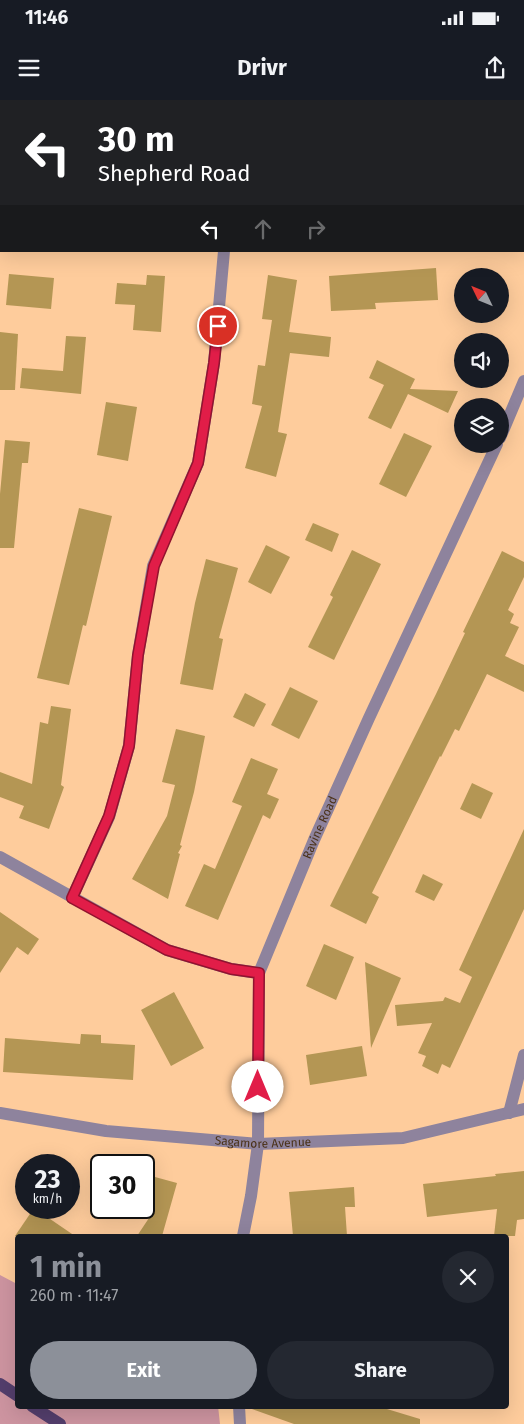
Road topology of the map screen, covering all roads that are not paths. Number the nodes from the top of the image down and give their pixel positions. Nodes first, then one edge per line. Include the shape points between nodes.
1 (224, 252) edge
2 (524, 381) edge
3 (509, 417) edge
4 (493, 453) edge
5 (0, 857) edge
6 (72, 898) junction
7 (259, 973) junction
8 (524, 1055) edge
9 (524, 1110) edge
10 (0, 1113) edge
11 (509, 1113) junction
12 (258, 1144) junction
13 (243, 1234) edge
14 (0, 1384) edge
15 (15, 1394) edge
16 (37, 1409) edge
17 (239, 1409) edge
18 (60, 1424) edge
19 (240, 1424) edge

1 - 6 street via 214,363 198,463 154,566 138,655 129,746 109,816
2 - 3 street
4 - 7 street, Ravine Road via 314,840
5 - 6 street
6 - 7 street via 167,950 231,969
7 - 12 street, Ravine Road
8 - 11 street
9 - 11 street, Sagamore Avenue
10 - 12 street, Sagamore Avenue via 106,1131
11 - 12 street, Sagamore Avenue via 403,1138
12 - 13 street, Ravine Road
14 - 15 main road
16 - 18 main road
17 - 19 street

